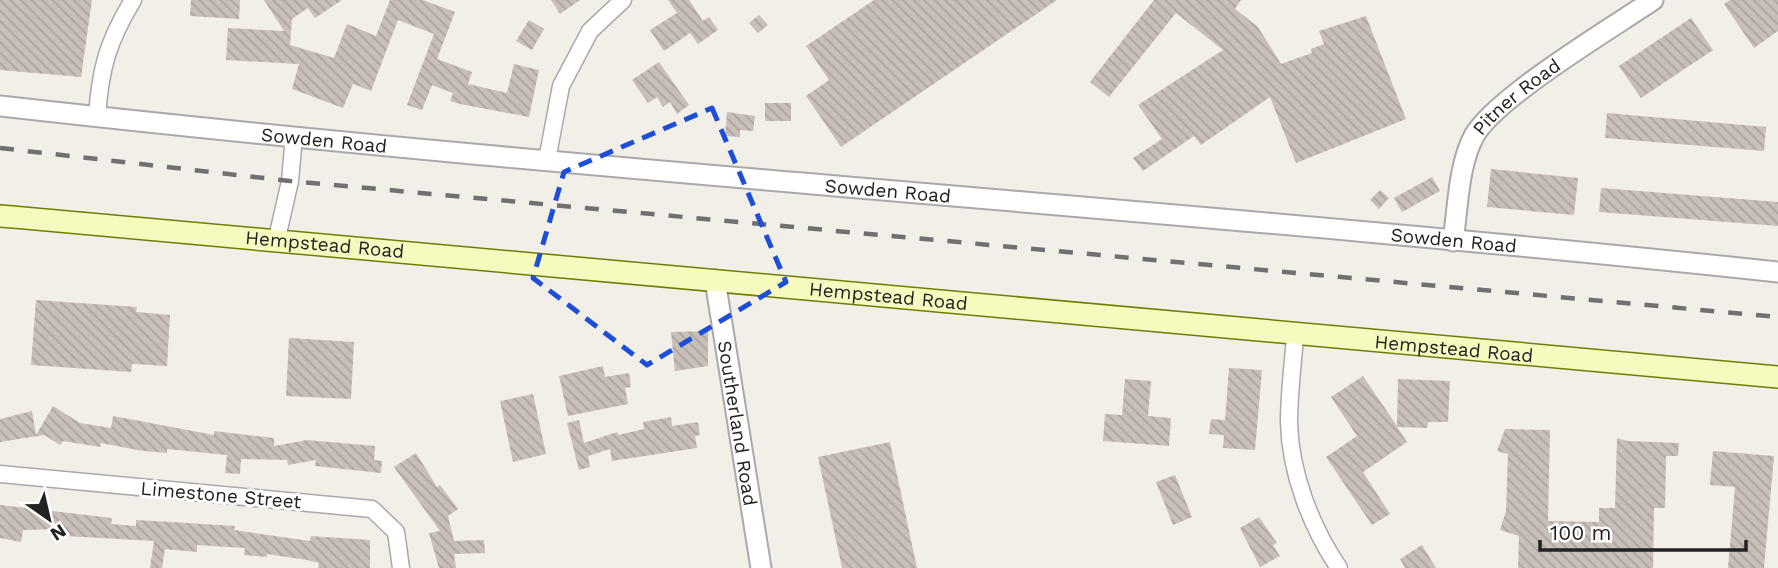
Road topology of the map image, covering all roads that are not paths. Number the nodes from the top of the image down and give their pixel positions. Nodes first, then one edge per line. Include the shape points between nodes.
1 (133, 0) edge
2 (623, 0) edge
3 (1653, 0) edge
4 (0, 106) edge
5 (97, 117) junction
6 (294, 136) junction
7 (547, 160) junction
8 (0, 216) edge
9 (277, 238) junction
10 (1453, 241) junction
11 (1778, 272) edge
12 (715, 280) junction
13 (1295, 336) junction
14 (1778, 377) edge
15 (0, 474) edge
16 (401, 568) edge
17 (761, 568) edge
18 (1339, 568) edge

1 - 5 street via 110,38 99,79
2 - 7 street via 590,31 561,86
3 - 10 street, Pitner Road via 1500,107 1474,136 1462,175
4 - 5 street, Sowden Road
5 - 6 street, Sowden Road
6 - 7 street, Sowden Road
6 - 9 street
7 - 10 street, Sowden Road
8 - 9 main road, Hempstead Road
9 - 12 main road, Hempstead Road
10 - 11 street, Sowden Road
12 - 13 main road, Hempstead Road
12 - 17 street, Southerland Road
13 - 14 main road, Hempstead Road
13 - 18 street via 1289,423 1296,472 1314,523
15 - 16 street, Limestone Street via 372,509 396,532

